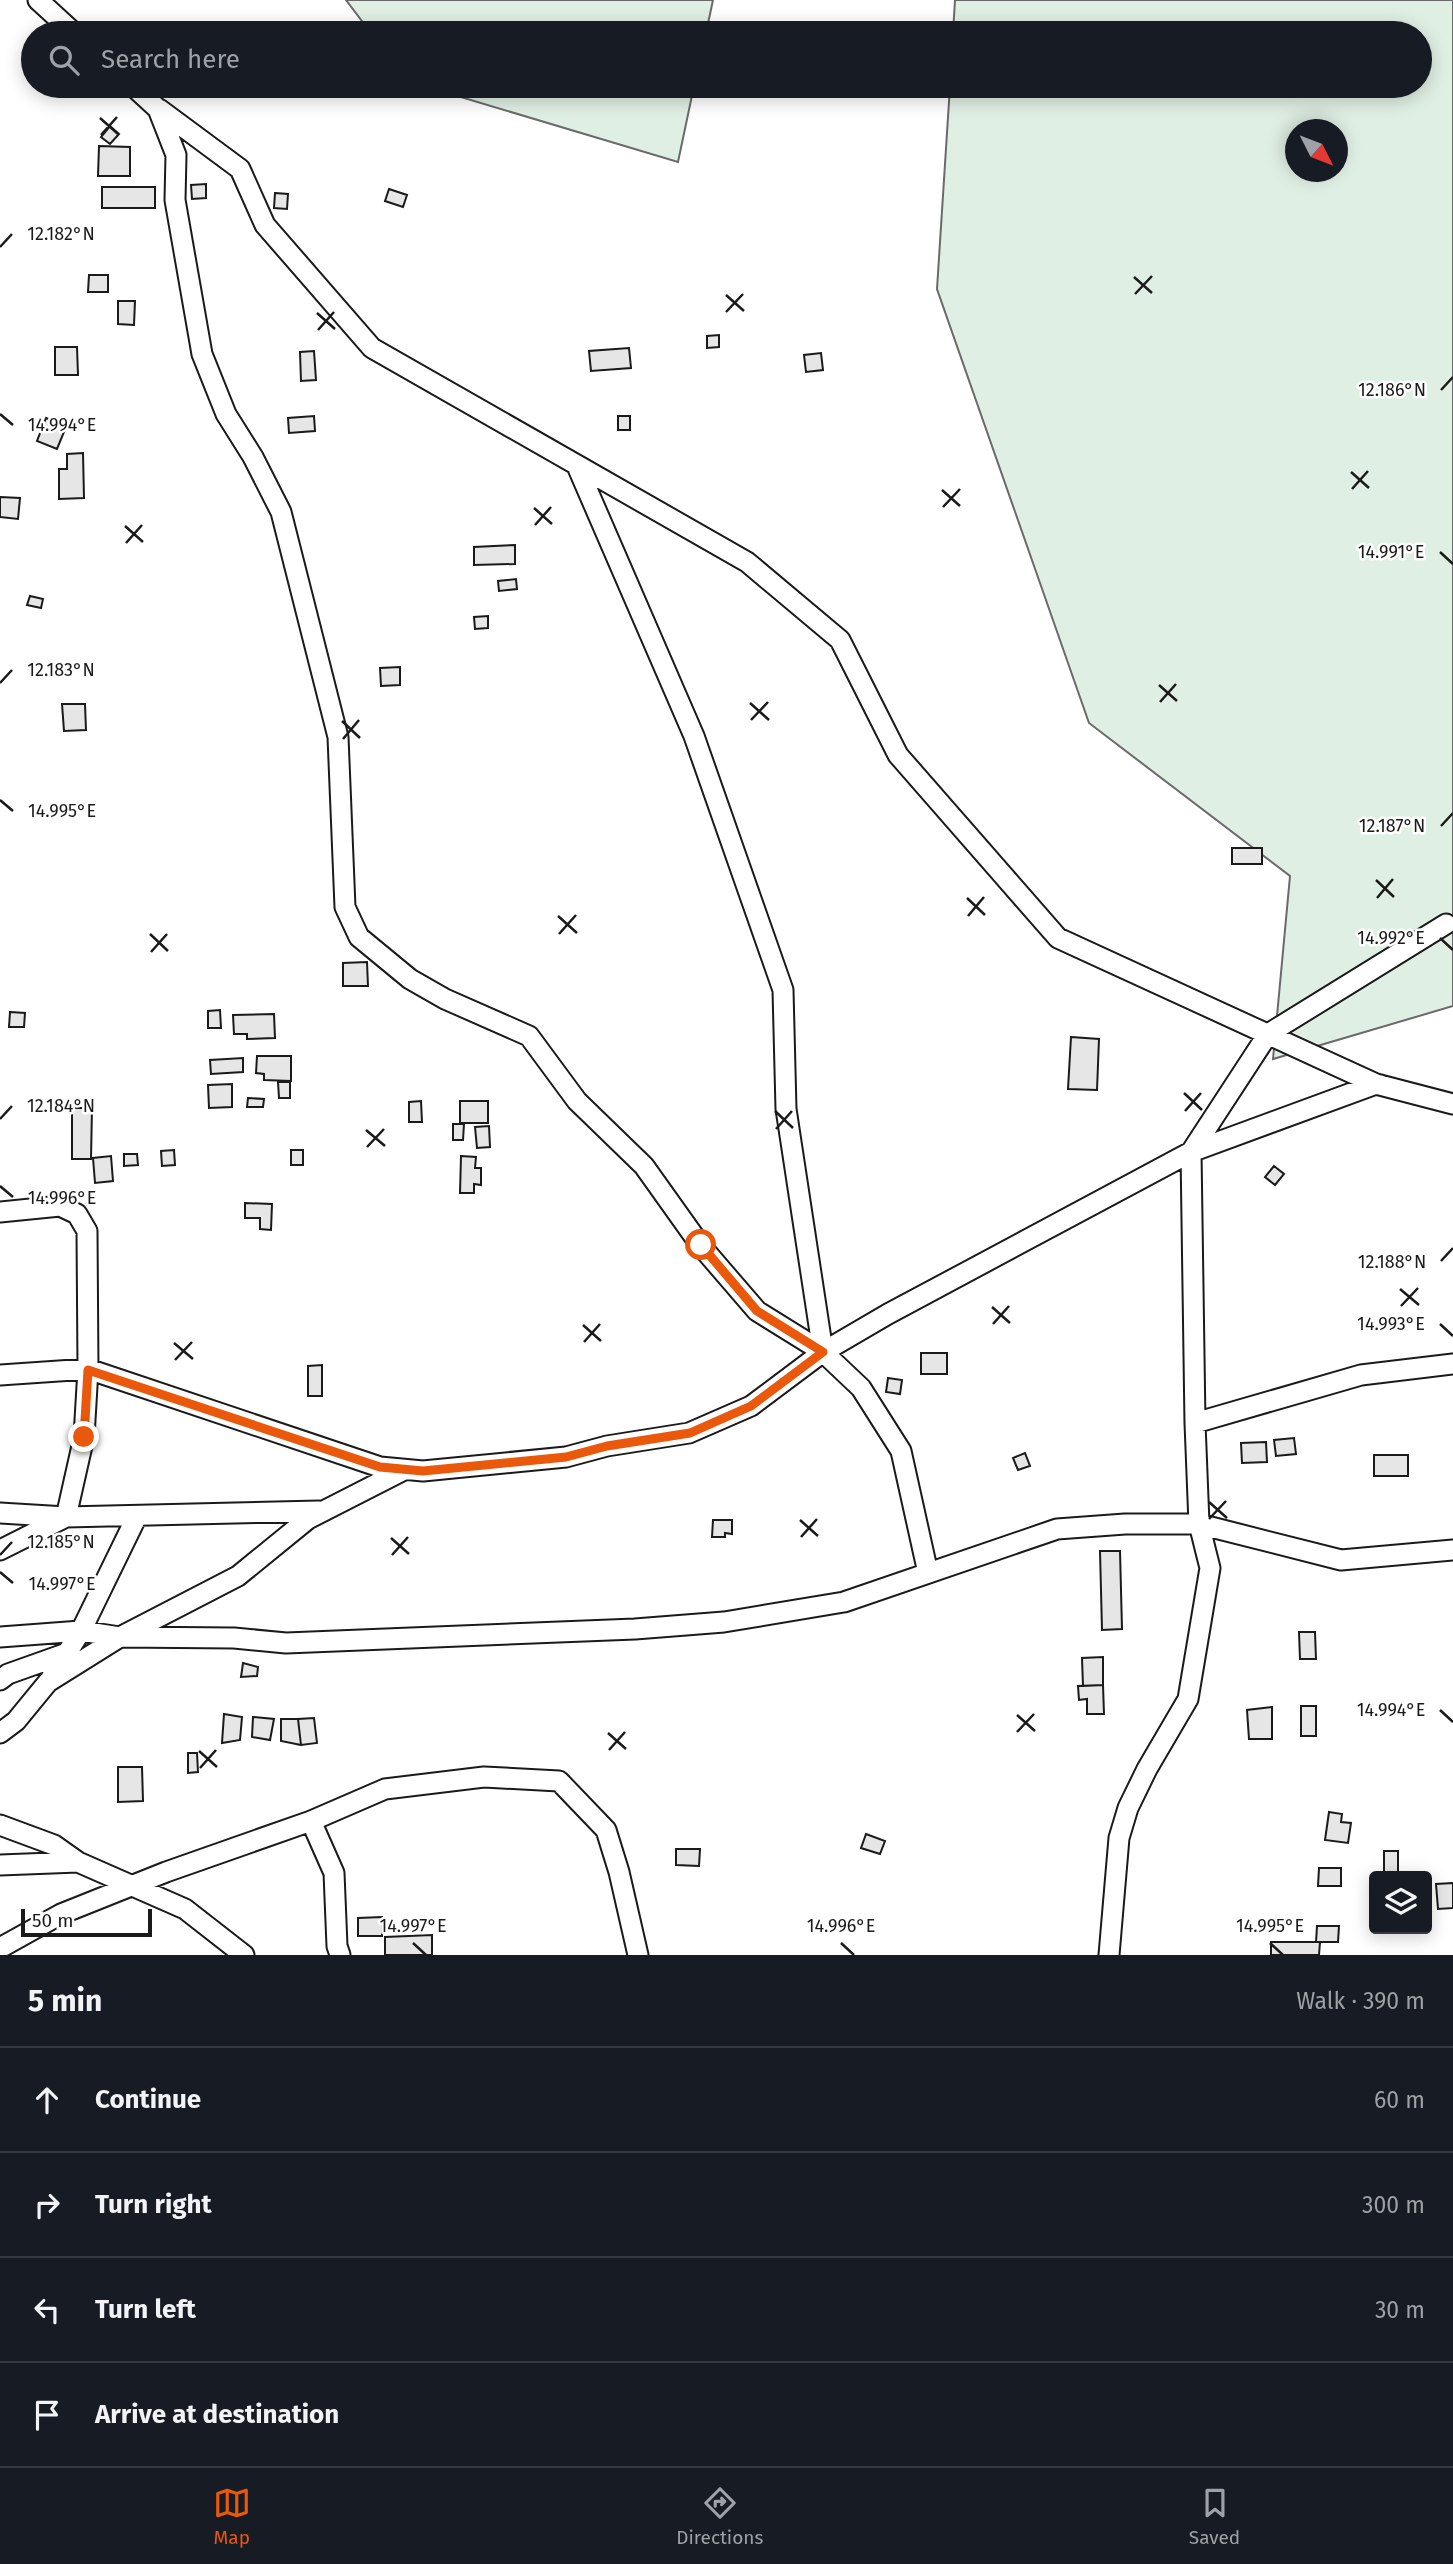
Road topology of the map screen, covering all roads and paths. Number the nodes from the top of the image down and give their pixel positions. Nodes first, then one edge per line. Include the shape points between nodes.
1 (38, 0) edge
2 (62, 21) edge
3 (146, 98) edge
4 (158, 109) junction
5 (577, 466) junction
6 (1446, 924) dead end
7 (1268, 1034) junction
8 (1376, 1084) junction
9 (1453, 1104) edge
10 (1191, 1152) junction
11 (0, 1212) edge
12 (823, 1352) junction
13 (1453, 1363) edge
14 (88, 1370) junction
15 (0, 1375) edge
16 (1195, 1423) junction
17 (402, 1471) junction
18 (324, 1511) junction
19 (0, 1513) edge
20 (137, 1516) junction
21 (66, 1517) junction
22 (1199, 1524) junction
23 (0, 1550) edge
24 (1453, 1550) edge
25 (928, 1573) junction
26 (81, 1631) junction
27 (0, 1637) edge
28 (120, 1637) junction
29 (67, 1653) junction
30 (0, 1680) edge
31 (48, 1682) junction
32 (0, 1732) edge
33 (311, 1821) junction
34 (0, 1825) edge
35 (78, 1862) junction
36 (0, 1865) edge
37 (131, 1885) junction
38 (0, 1948) edge
39 (244, 1955) edge
40 (340, 1955) edge
41 (638, 1955) edge
42 (1109, 1955) edge

1 - 2 street
3 - 4 street
4 - 5 street via 240,169 265,225 372,348
4 - 12 street via 176,155 175,200 202,354 226,414 281,512 338,737 345,907 359,937 410,979 529,1036 577,1101 644,1166 701,1245 757,1311
5 - 7 street via 747,562 839,640 898,755 1058,938
5 - 12 street via 694,736 783,990 786,1109
6 - 7 street
7 - 8 street
7 - 10 street
8 - 9 street
8 - 10 street
10 - 12 street
10 - 16 street
11 - 14 street via 60,1206 77,1214 87,1231
12 - 17 street via 751,1406 690,1433 566,1457
12 - 25 street via 862,1388 901,1451
13 - 16 street via 1362,1375
14 - 15 street
14 - 17 street
14 - 21 street via 84,1437
16 - 22 street
17 - 18 street
18 - 20 street
18 - 28 street via 238,1576
19 - 21 street
20 - 21 street
20 - 26 street
21 - 23 street
22 - 24 street via 1341,1560
22 - 25 street via 1058,1529
22 - 42 street via 1210,1568 1188,1699 1128,1808 1119,1838
25 - 28 street via 844,1602 724,1622 286,1643
26 - 27 street
26 - 28 street
26 - 29 street
28 - 31 street
29 - 30 street
29 - 31 street
31 - 32 street via 16,1721
33 - 37 street
33 - 40 street via 334,1873
33 - 41 street via 385,1789 484,1777 559,1782 606,1830
34 - 35 street via 54,1846
35 - 36 street
35 - 37 street
37 - 38 street via 61,1914
37 - 39 street via 185,1909

